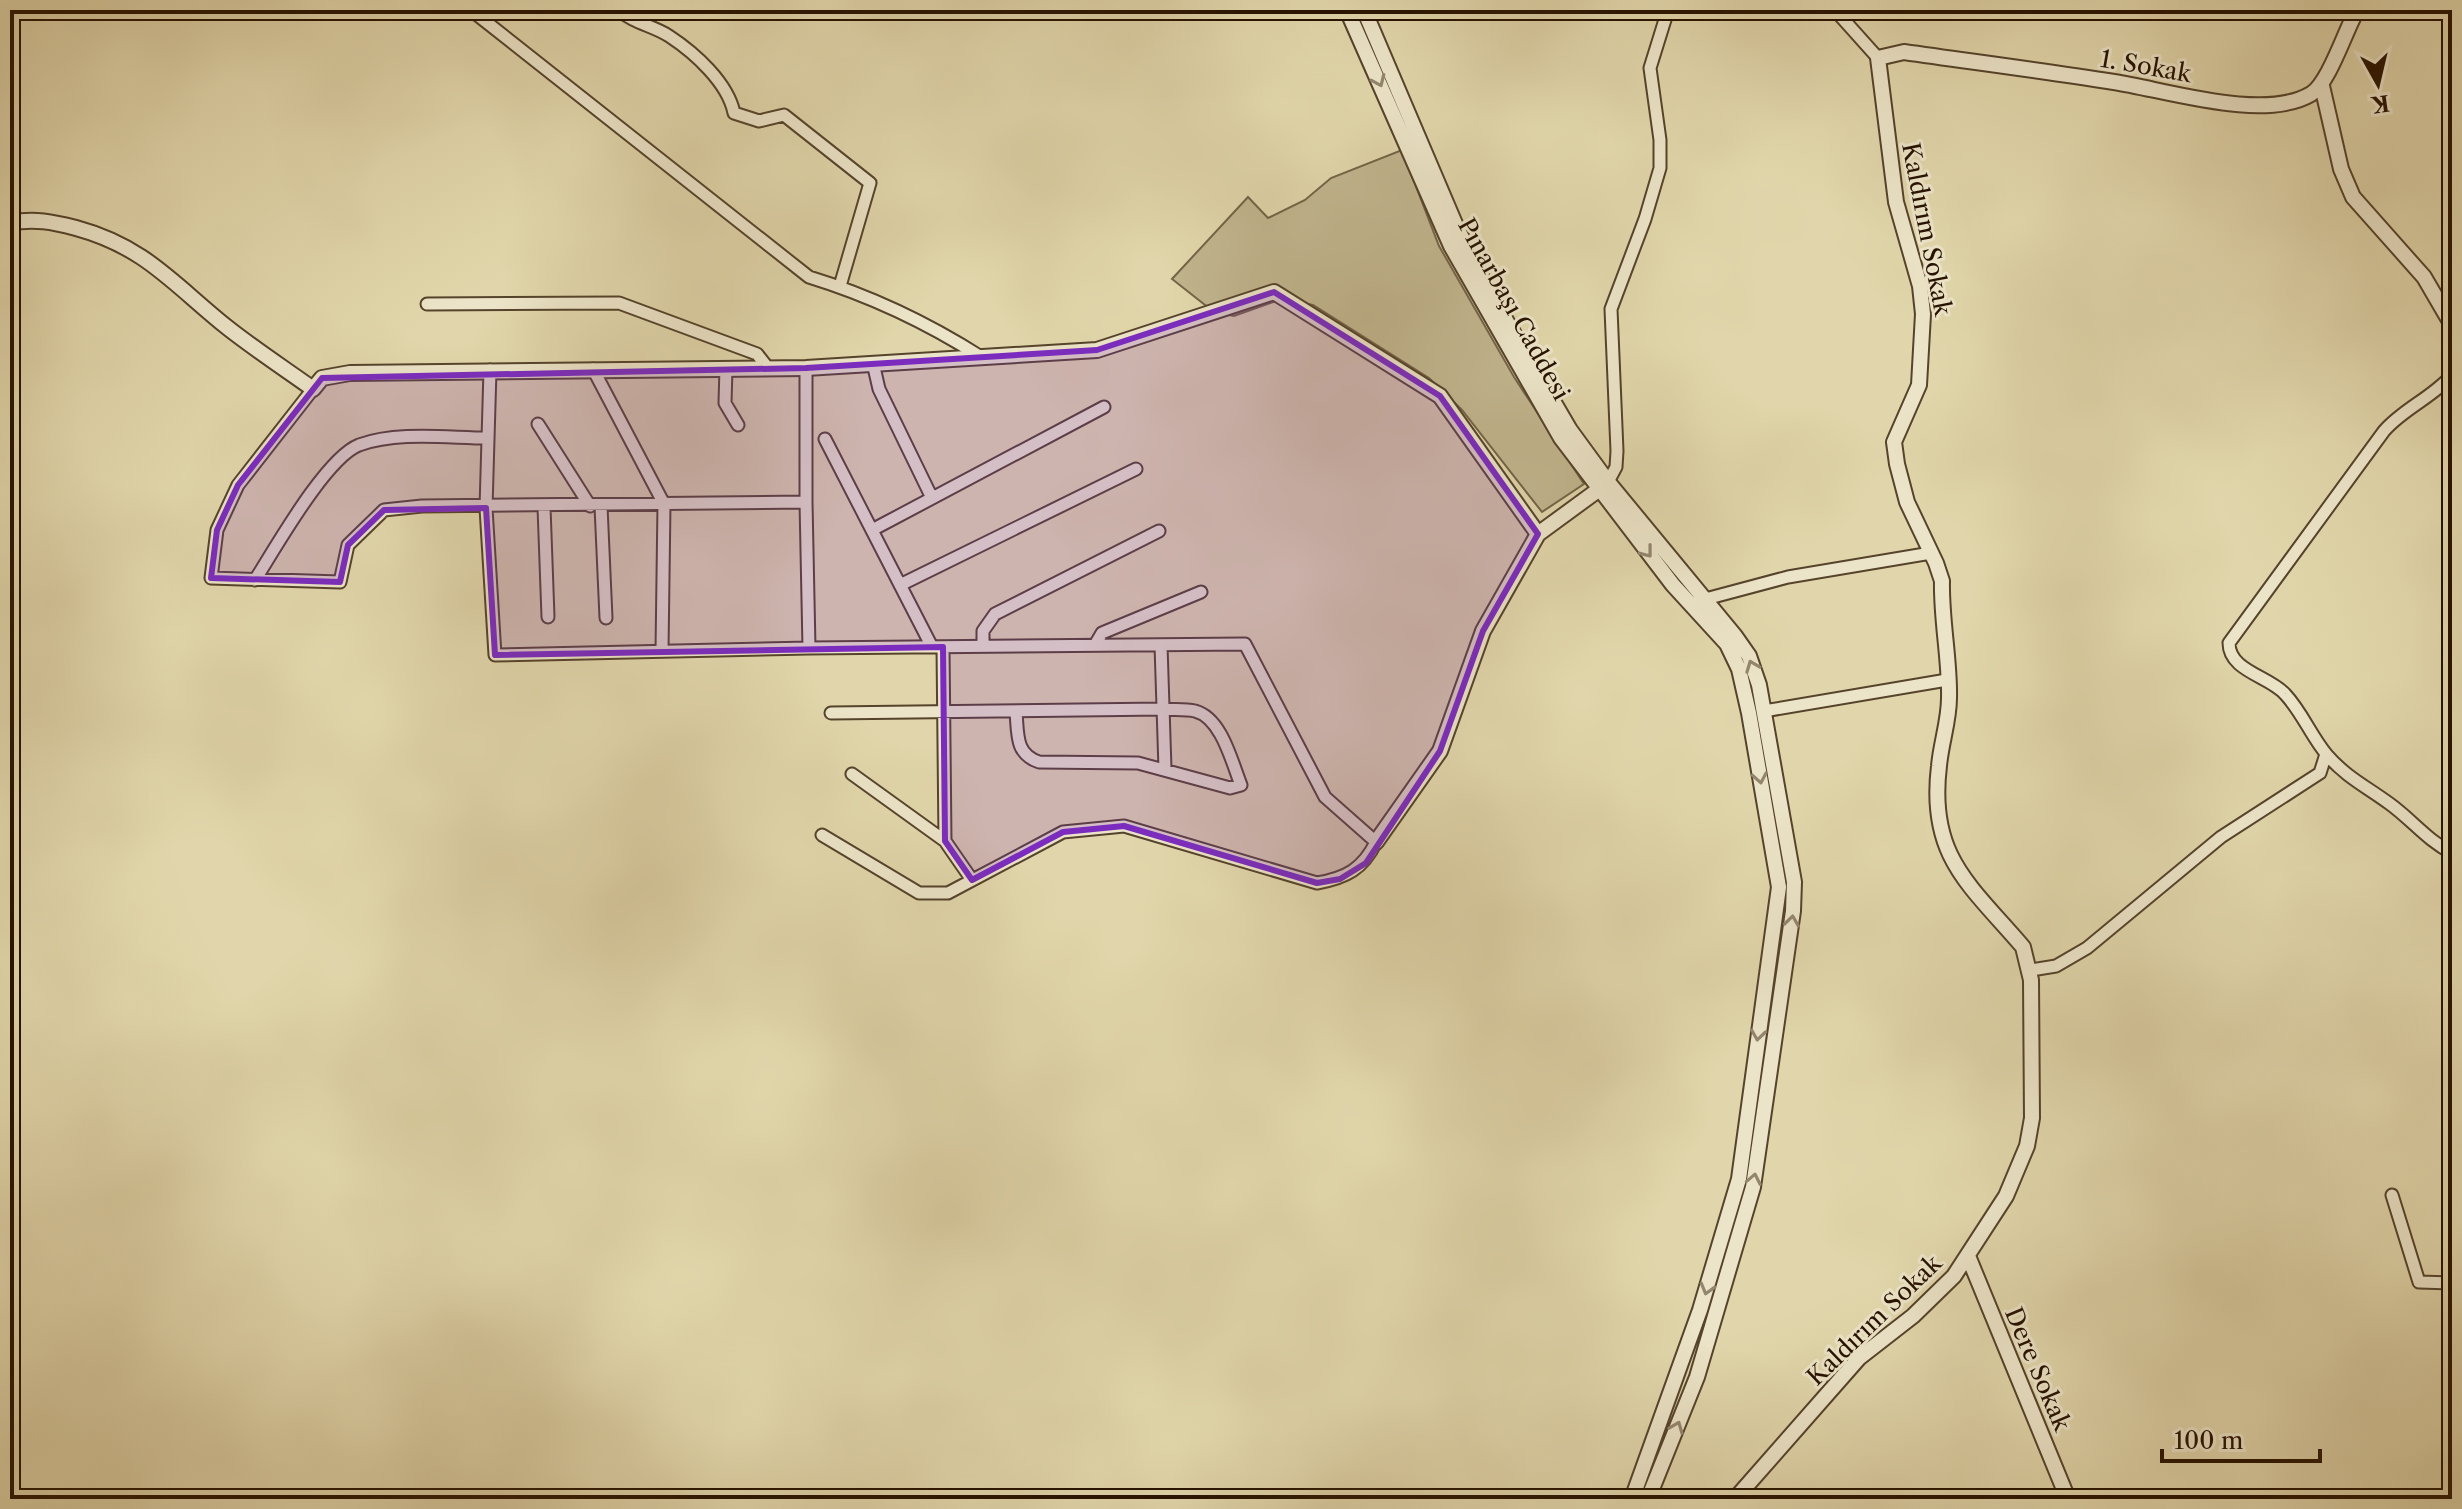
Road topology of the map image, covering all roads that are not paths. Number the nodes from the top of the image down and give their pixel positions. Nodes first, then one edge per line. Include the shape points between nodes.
1 (471, 10) edge
2 (619, 10) edge
3 (1347, 10) edge
4 (1364, 10) edge
5 (1668, 10) edge
6 (1835, 10) edge
7 (2357, 10) edge
8 (1878, 58) junction
9 (2322, 86) junction
10 (10, 223) edge
11 (840, 286) junction
12 (427, 304) dead end
13 (2452, 325) edge
14 (981, 357) junction
15 (873, 363) junction
16 (726, 368) junction
17 (768, 368) junction
18 (806, 368) junction
19 (593, 369) junction
20 (490, 370) junction
21 (2452, 375) edge
22 (313, 389) junction
23 (1104, 407) dead end
24 (538, 424) dead end
25 (738, 425) dead end
26 (488, 438) junction
27 (825, 439) dead end
28 (1136, 469) dead end
29 (1604, 486) junction
30 (932, 498) junction
31 (806, 502) junction
32 (664, 504) junction
33 (596, 506) junction
34 (544, 507) junction
35 (486, 508) junction
36 (872, 530) junction
37 (1159, 531) dead end
38 (1538, 534) junction
39 (1931, 553) junction
40 (255, 580) junction
41 (900, 585) junction
42 (1201, 592) dead end
43 (1698, 601) junction
44 (548, 617) dead end
45 (606, 618) dead end
46 (1095, 645) junction
47 (1161, 645) junction
48 (983, 646) junction
49 (938, 647) junction
50 (809, 648) junction
51 (662, 651) junction
52 (1947, 680) junction
53 (1163, 709) junction
54 (1764, 711) junction
55 (1016, 712) junction
56 (831, 713) dead end
57 (943, 714) junction
58 (2326, 754) junction
59 (1165, 769) junction
60 (852, 774) dead end
61 (822, 835) dead end
62 (945, 841) junction
63 (1376, 842) junction
64 (2452, 853) edge
65 (972, 880) junction
66 (2031, 970) junction
67 (2392, 1195) dead end
68 (1968, 1256) junction
69 (2452, 1283) edge
70 (1632, 1499) edge
71 (1648, 1499) edge
72 (1735, 1499) edge
73 (2068, 1499) edge

1 - 11 street via 809,277
2 - 11 street via 632,22 668,35 703,65 730,96 734,113 759,121 784,115 870,183
3 -> 29 street, Pınarbaşı Caddesi via 1451,246 1561,438
4 - 29 street via 1487,288
5 - 29 street via 1650,68 1660,168 1611,309 1617,451 1616,467
6 - 8 street
7 - 9 street
8 - 9 street, 1. Sokak via 1904,52 2233,103 2288,102
8 - 39 street, Kaldırım Sokak via 1896,202 1923,314 1919,385 1894,442 1907,502
9 - 13 street via 2341,169 2353,197 2424,277
10 - 22 street via 55,223 138,252 228,328
11 - 14 street via 932,326
12 - 17 street via 619,303 757,354
14 - 15 street
14 - 38 street via 1097,350 1274,292 1440,396
15 - 18 street
15 - 30 street via 879,389
16 - 17 street
16 - 19 street
16 - 25 street via 725,403
17 - 18 street
18 - 31 street
19 - 20 street
19 - 32 street
20 - 22 street via 350,373 322,378
20 - 26 street
21 - 58 street via 2384,431 2229,643 2236,662 2283,692
22 - 40 street via 238,485 217,530 211,578
23 - 30 street
24 - 33 street
26 - 35 street
26 - 40 street via 408,438 358,446 321,480
27 - 36 street
28 - 41 street
29 - 38 street
29 - 43 street
30 - 36 street
31 - 32 street
31 - 50 street
32 - 33 street
32 - 51 street
33 - 34 street
33 - 45 street
34 - 35 street
34 - 44 street
35 - 40 street via 384,510 348,545 340,582
35 - 51 street via 495,655
36 - 41 street
37 - 48 street via 995,614 983,631
38 - 63 street via 1483,631 1440,751
39 - 43 street via 1788,577
39 - 52 street, Kaldırım Sokak via 1942,581
41 - 49 street
42 - 46 street via 1102,633
54 -> 43 street via 1749,656
43 -> 70 street via 1739,669 1779,887 1739,1179 1700,1310
46 - 47 street
46 - 48 street
47 - 53 street
47 - 63 street via 1245,644 1325,797
48 - 49 street
49 - 50 street
49 - 57 street
50 - 51 street
52 - 54 street
52 - 66 street, Kaldırım Sokak via 1937,780 1940,833 1956,868 2023,947
53 - 55 street
53 - 59 street
53 - 59 street via 1206,717 1222,737 1241,785 1230,788
71 -> 54 street via 1697,1377 1732,1265 1762,1133 1795,885
55 - 57 street
55 - 59 street via 1019,746 1027,758
56 - 57 street
57 - 62 street
58 - 64 street via 2360,787 2388,802
58 - 66 street via 2320,773 2221,837 2087,948 2056,966
60 - 62 street
61 - 65 street via 919,893 948,893
62 - 65 street
63 - 65 street via 1366,863 1340,879 1317,883 1124,826 1094,827 1063,832
66 - 68 street, Kaldırım Sokak via 2030,1130 2006,1196
67 - 69 street via 2419,1282
68 - 72 street, Kaldırım Sokak via 1934,1297 1859,1358
68 - 73 street, Dere Sokak

